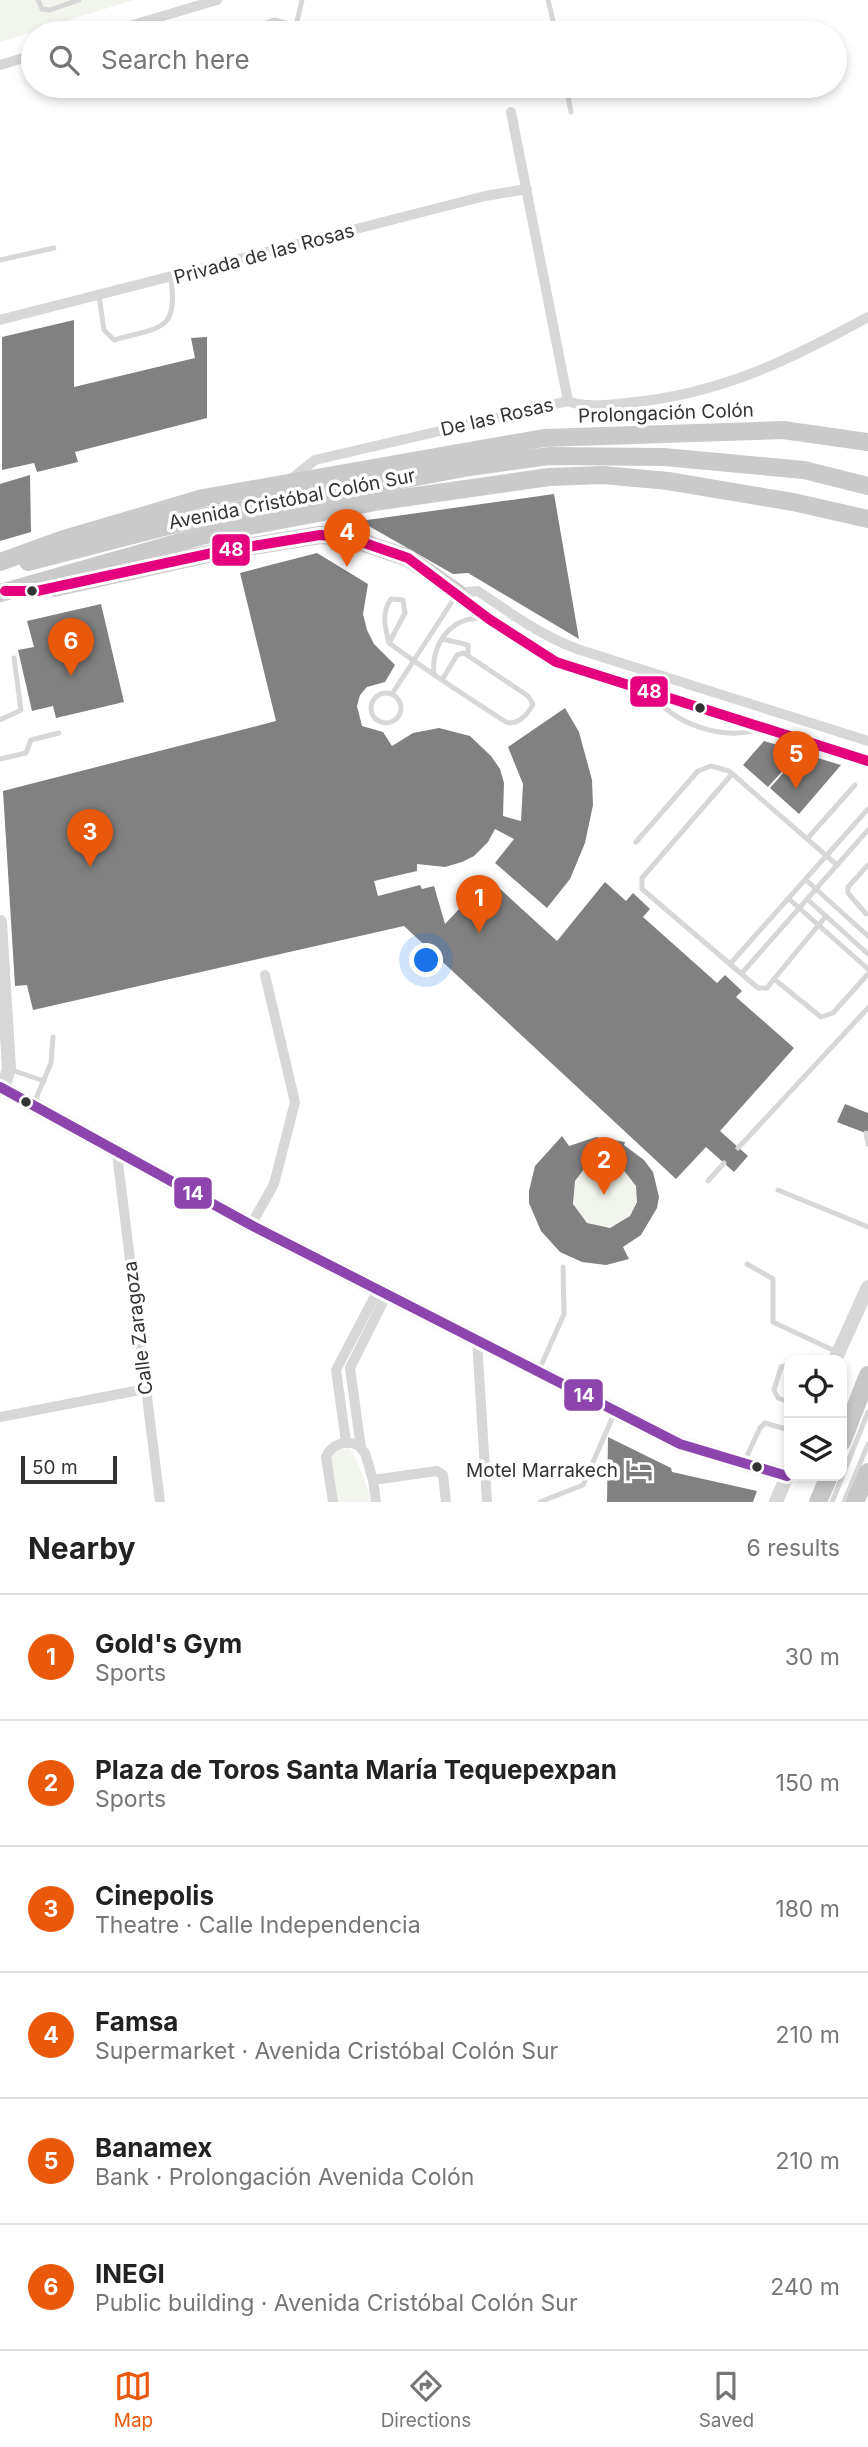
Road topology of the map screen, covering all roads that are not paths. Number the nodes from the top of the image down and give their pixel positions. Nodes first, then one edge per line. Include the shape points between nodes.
1 (37, 0) edge
2 (79, 0) edge
3 (217, 0) edge
4 (302, 0) edge
5 (548, 0) edge
6 (71, 1) edge
7 (146, 21) edge
8 (299, 21) edge
9 (553, 21) edge
10 (21, 59) edge
11 (0, 65) edge
12 (568, 98) edge
13 (511, 112) dead end
14 (571, 112) dead end
15 (527, 189) junction
16 (54, 248) dead end
17 (0, 260) edge
18 (171, 279) junction
19 (99, 296) junction
20 (868, 317) edge
21 (0, 320) edge
22 (568, 401) junction
23 (868, 442) edge
24 (465, 451) joint
25 (286, 483) junction
26 (868, 486) edge
27 (864, 518) edge
28 (0, 562) edge
29 (2, 592) edge
30 (458, 593) junction
31 (489, 619) junction
32 (443, 639) junction
33 (389, 643) junction
34 (468, 656) junction
35 (14, 658) dead end
36 (413, 661) junction
37 (434, 675) junction
38 (442, 680) junction
39 (652, 692) junction
40 (392, 694) junction
41 (0, 720) edge
42 (761, 728) junction
43 (59, 733) dead end
44 (868, 741) edge
45 (0, 759) edge
46 (868, 761) edge
47 (732, 774) junction
48 (855, 785) dead end
49 (868, 809) edge
50 (868, 830) edge
51 (807, 839) junction
52 (636, 842) dead end
53 (827, 856) junction
54 (836, 865) junction
55 (868, 865) edge
56 (806, 880) junction
57 (817, 888) junction
58 (789, 899) junction
59 (807, 899) junction
60 (799, 908) junction
61 (867, 913) edge
62 (826, 916) junction
63 (0, 922) edge
64 (856, 925) junction
65 (818, 926) junction
66 (868, 936) edge
67 (868, 954) edge
68 (730, 964) junction
69 (868, 972) edge
70 (742, 974) junction
71 (265, 975) dead end
72 (774, 979) junction
73 (868, 1008) edge
74 (53, 1037) dead end
75 (9, 1069) junction
76 (44, 1081) junction
77 (1, 1091) edge
78 (33, 1106) junction
79 (866, 1133) dead end
80 (868, 1144) edge
81 (738, 1148) dead end
82 (117, 1154) junction
83 (724, 1163) dead end
84 (708, 1181) dead end
85 (778, 1190) dead end
86 (251, 1225) junction
87 (868, 1227) edge
88 (747, 1264) dead end
89 (563, 1267) dead end
90 (868, 1287) edge
91 (382, 1292) junction
92 (477, 1340) junction
93 (834, 1355) edge
94 (836, 1355) edge
95 (784, 1366) edge
96 (538, 1372) junction
97 (868, 1375) edge
98 (145, 1389) junction
99 (784, 1400) edge
100 (616, 1411) junction
101 (868, 1412) edge
102 (0, 1417) edge
103 (784, 1429) edge
104 (847, 1429) edge
105 (346, 1442) junction
106 (868, 1444) edge
107 (361, 1448) junction
108 (743, 1463) junction
109 (868, 1472) edge
110 (784, 1473) edge
111 (373, 1480) junction
112 (785, 1481) edge
113 (827, 1481) edge
114 (856, 1497) edge
115 (160, 1502) edge
116 (333, 1502) edge
117 (376, 1502) edge
118 (446, 1502) edge
119 (487, 1502) edge
120 (540, 1502) edge
121 (776, 1502) edge
122 (818, 1502) edge
123 (832, 1502) edge

1 - 6 lane via 42,9 50,10
2 - 6 lane
3 - 7 street
4 - 8 lane
5 - 9 lane
10 - 11 street
12 - 14 lane
13 - 15 street
15 - 18 street, Privada de las Rosas via 485,196
15 - 22 street
16 - 17 lane
18 - 19 street, Privada de las Rosas
18 - 19 lane via 171,318 163,325 114,340 104,330
19 - 21 street, Privada de las Rosas
20 - 22 street, De las Rosas via 742,380 658,401 582,407
22 - 25 street, De las Rosas via 315,460
23 - 24 main road, Prolongación Colón via 783,430 557,438
24 - 25 main road, Avenida Cristóbal Colón Sur
25 - 28 main road, Avenida Cristóbal Colón Sur via 202,498
26 - 28 main road via 804,470 664,457 548,456 207,516 25,563
27 - 29 main road, Avenida Cristóbal Colón Sur via 633,477 549,477 473,486 212,533
29 - 30 main road via 37,591 320,535 347,537 408,558
30 - 31 street
30 - 36 lane
30 - 44 street via 478,591 554,640 577,649
31 - 32 lane via 462,620 453,624
31 - 39 street via 556,662
32 - 34 lane via 468,645
32 - 37 lane via 436,650
33 - 33 lane via 385,606 396,597 403,600 405,612
33 - 36 lane
34 - 38 lane via 460,652
34 - 38 lane via 528,696 533,704 530,712 518,722 506,722
35 - 41 lane via 21,710
36 - 37 lane
36 - 40 lane
37 - 38 lane
39 - 42 street
39 - 42 lane via 664,710 682,720 728,734
40 - 40 lane via 401,706 400,714 388,723 380,722 374,718 372,703 384,693
42 - 46 street
43 - 45 lane via 30,740 26,753
47 - 51 lane
47 - 52 lane via 711,766 698,771
47 - 68 lane via 639,884
48 - 51 lane
49 - 53 lane
50 - 54 lane
51 - 53 lane
53 - 54 lane
53 - 56 lane
54 - 57 lane
55 - 61 lane via 848,887 848,893
56 - 57 lane
56 - 58 lane
57 - 59 lane
57 - 64 lane
58 - 60 lane
58 - 68 lane
59 - 60 lane
59 - 62 lane
60 - 65 lane
60 - 70 lane
61 - 64 lane
62 - 65 lane
62 - 67 lane
63 - 75 street
64 - 66 lane
65 - 69 lane
65 - 72 lane
68 - 70 lane
69 - 72 lane via 825,1017
70 - 72 lane via 763,990
71 - 86 street via 295,1102 274,1184
73 - 81 lane
74 - 76 lane
75 - 76 lane
75 - 77 street
76 - 78 lane
77 - 78 main road
78 - 82 main road
79 - 80 lane
82 - 86 main road
82 - 98 street, Calle Zaragoza
83 - 84 lane
85 - 87 lane
86 - 91 main road
88 - 93 lane via 773,1279 774,1322
89 - 96 lane via 564,1314
90 - 94 street
91 - 92 main road
91 - 105 street via 336,1370
91 - 107 street via 350,1368
92 - 96 main road
92 - 119 street
95 - 99 lane via 774,1390
96 - 100 main road
97 - 104 highway
98 - 102 street
98 - 115 street, Calle Zaragoza
100 - 108 main road via 680,1444
100 - 120 lane via 583,1485
101 - 123 lane
103 - 108 lane via 765,1423
105 - 107 street
105 - 116 street via 326,1457
106 - 114 lane
107 - 111 street
108 - 110 main road
109 - 114 highway
111 - 117 street
111 - 118 street via 439,1471
112 - 121 street
113 - 122 highway

